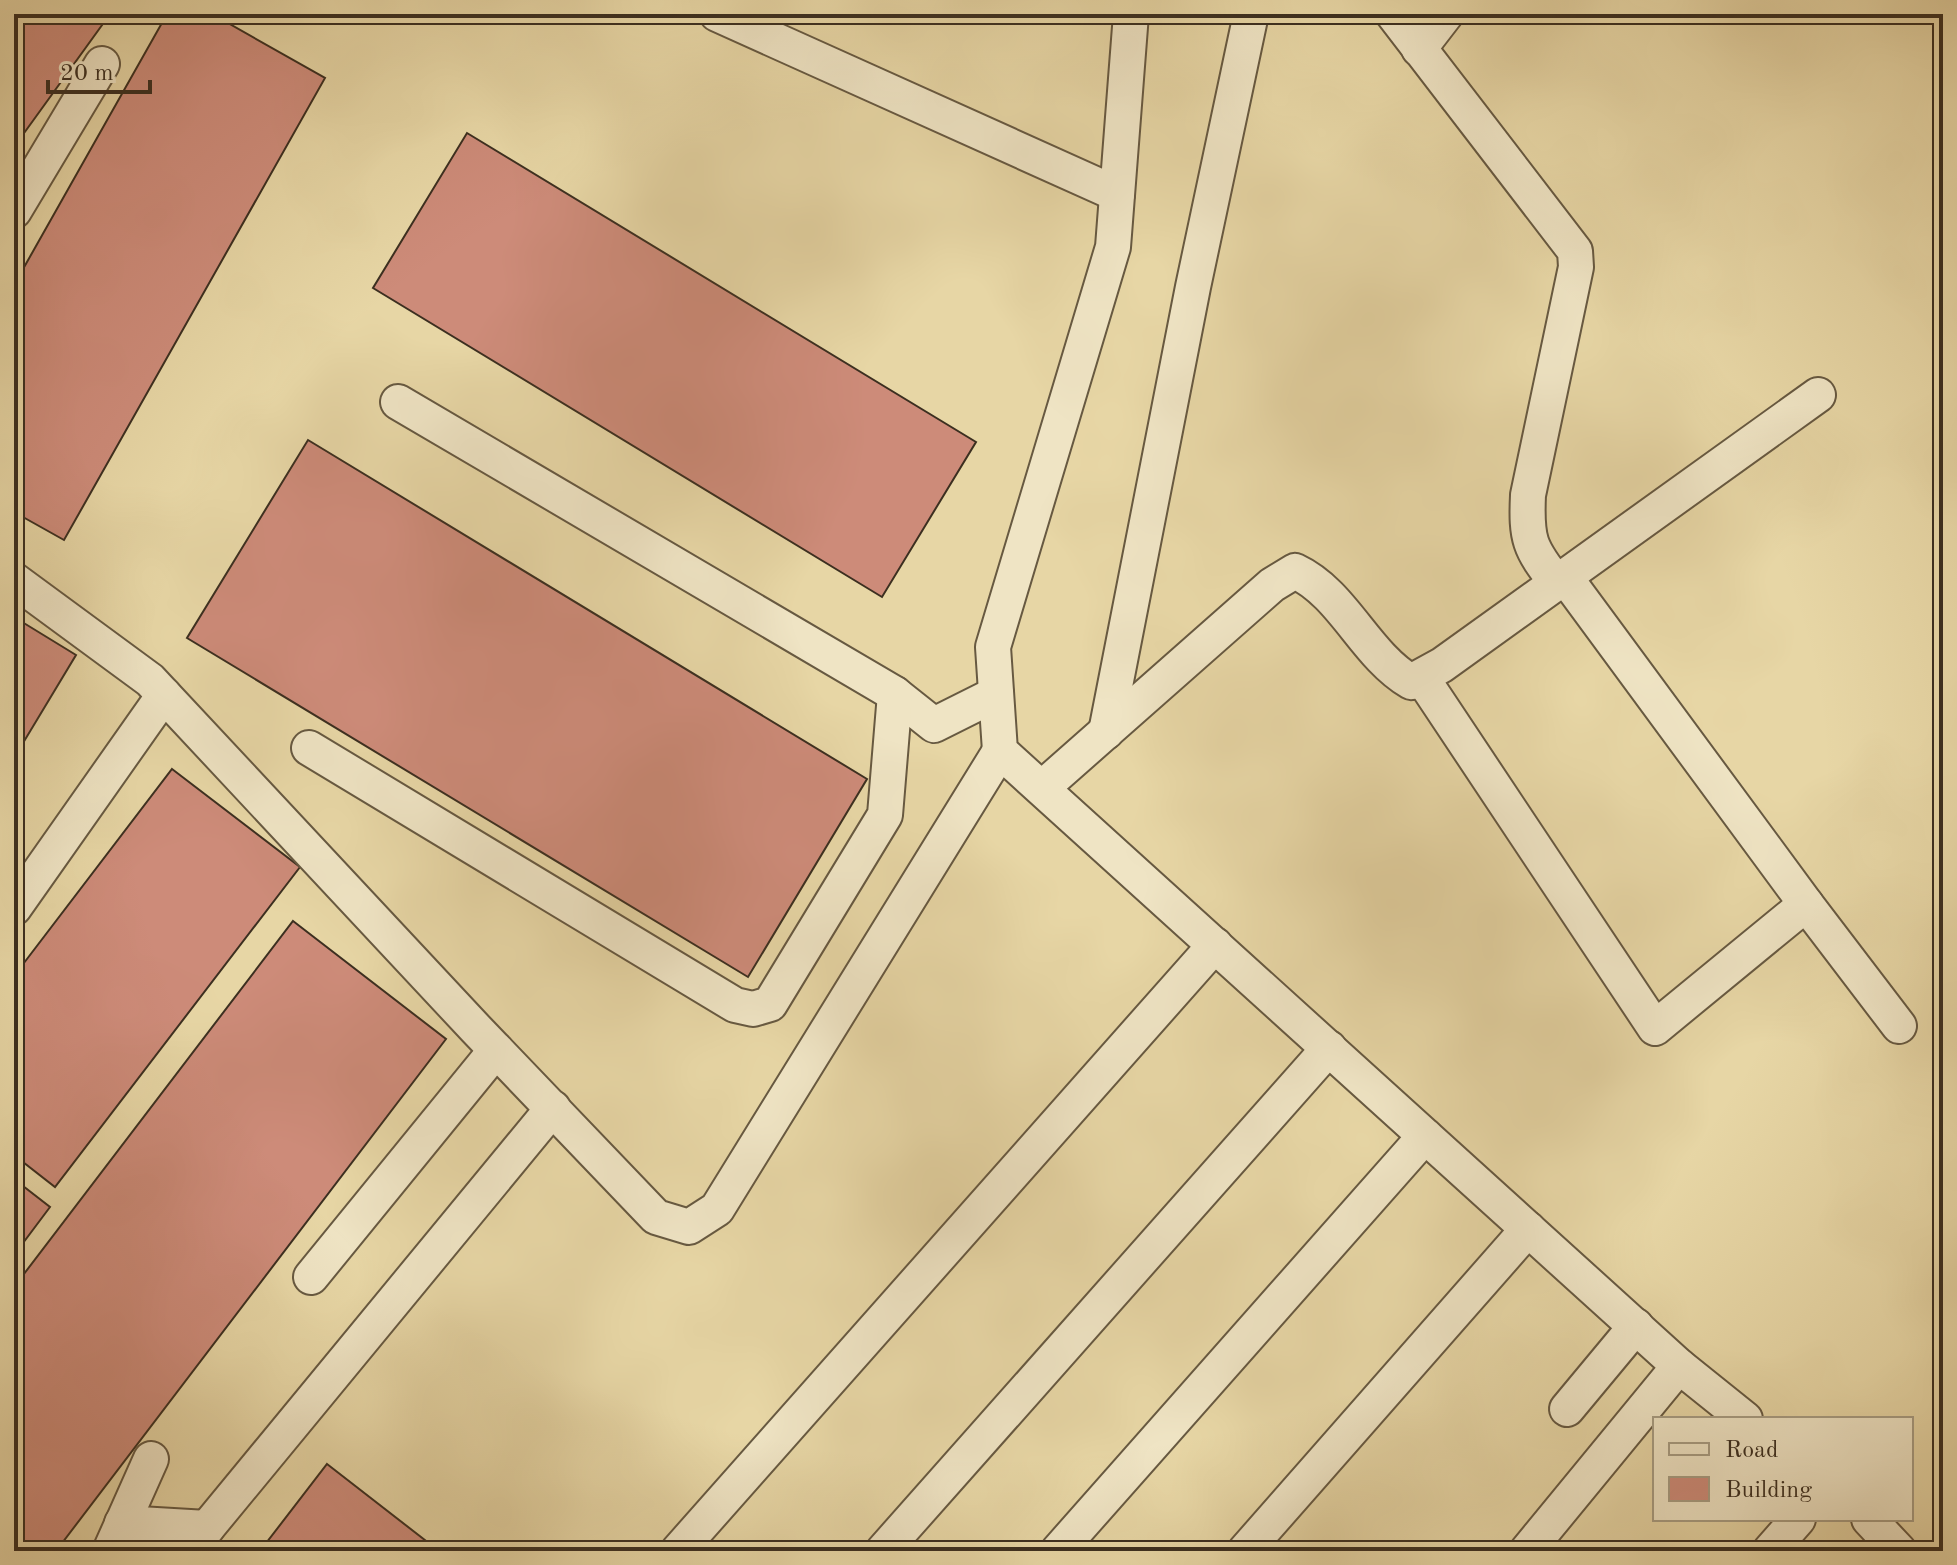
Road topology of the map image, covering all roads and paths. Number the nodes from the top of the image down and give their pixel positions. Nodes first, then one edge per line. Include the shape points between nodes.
1 (717, 14) edge
2 (1131, 14) edge
3 (1251, 14) edge
4 (1393, 14) edge
5 (1446, 14) edge
6 (1419, 49) junction
7 (102, 64) dead end
8 (1117, 194) junction
9 (14, 211) edge
10 (1818, 395) dead end
11 (398, 402) dead end
12 (14, 580) edge
13 (1561, 580) junction
14 (1422, 678) junction
15 (157, 687) junction
16 (895, 694) junction
17 (996, 694) junction
18 (1106, 732) junction
19 (309, 748) dead end
20 (1000, 751) junction
21 (1042, 788) junction
22 (1806, 904) junction
23 (14, 908) edge
24 (1215, 945) junction
25 (1899, 1026) dead end
26 (1329, 1048) junction
27 (496, 1050) junction
28 (553, 1108) junction
29 (1425, 1136) junction
30 (1528, 1229) junction
31 (311, 1277) dead end
32 (1636, 1326) junction
33 (1679, 1366) junction
34 (1567, 1409) dead end
35 (1743, 1417) edge
36 (151, 1459) dead end
37 (1796, 1521) edge
38 (1871, 1521) edge
39 (116, 1537) edge
40 (197, 1539) edge
41 (678, 1551) edge
42 (883, 1551) edge
43 (1058, 1551) edge
44 (1245, 1551) edge
45 (1527, 1551) edge
46 (1770, 1551) edge
47 (1899, 1551) edge

1 - 8 street
2 - 8 street
3 - 18 street
4 - 6 street
5 - 6 street
6 - 13 street via 1575,251 1576,267 1528,495 1534,554
7 - 9 street
8 - 17 street via 1113,247 993,647
10 - 13 street
11 - 16 street
12 - 15 street
13 - 14 street
13 - 22 street
14 - 18 street via 1411,682 1391,670 1315,581 1295,571 1272,585
14 - 22 street via 1655,1028
15 - 23 street
15 - 27 street
16 - 17 street via 934,725
16 - 19 street via 885,815 770,1004 753,1009 735,1005
17 - 20 street
18 - 21 street
20 - 21 street
20 - 28 street via 717,1209 689,1227 656,1217
21 - 24 street
22 - 25 street
24 - 26 street
24 - 41 street
26 - 29 street
26 - 42 street
27 - 28 street
27 - 31 street
28 - 40 street
29 - 30 street
29 - 43 street
30 - 32 street
30 - 44 street
32 - 33 street
32 - 34 street
33 - 35 street
33 - 45 street
36 - 39 street
37 - 46 street
38 - 47 street
39 - 40 street

